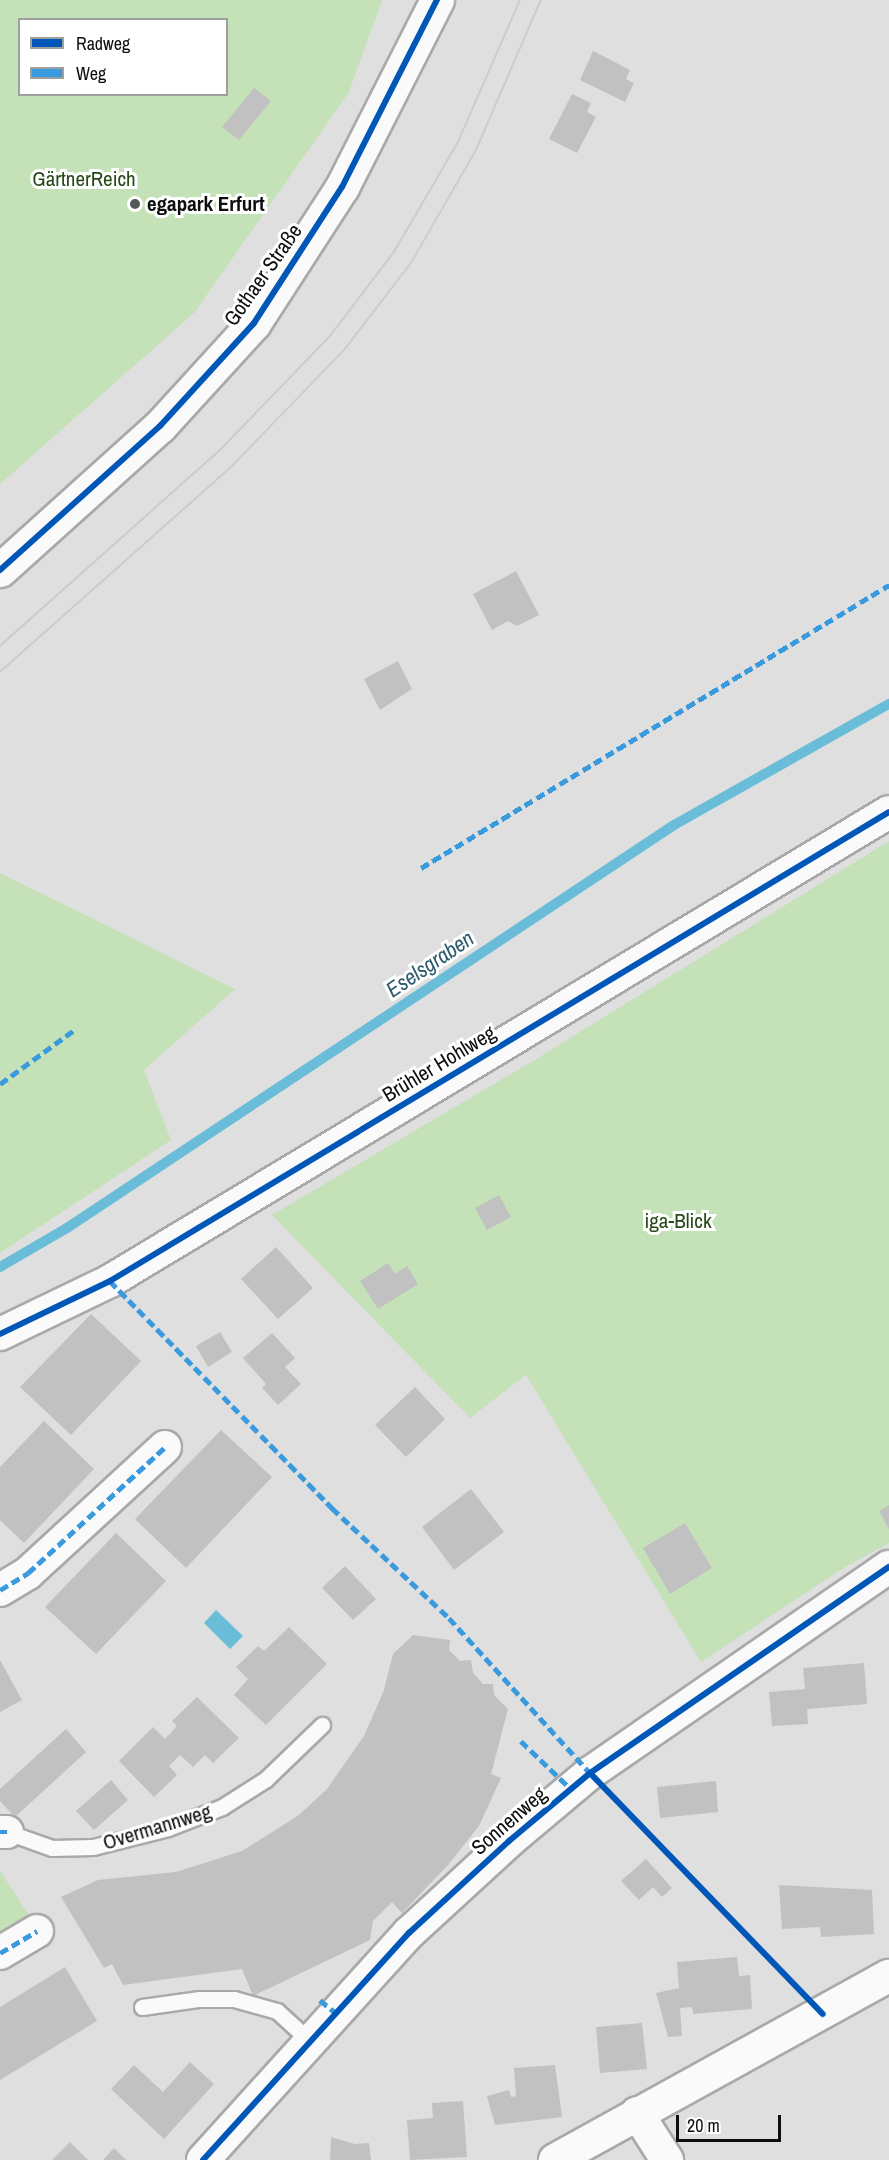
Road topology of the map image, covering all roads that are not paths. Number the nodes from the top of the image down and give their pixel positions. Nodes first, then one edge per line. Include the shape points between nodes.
1 (437, 0) edge
2 (0, 570) edge
3 (889, 812) edge
4 (0, 1334) edge
5 (165, 1447) dead end
6 (889, 1567) edge
7 (0, 1590) edge
8 (322, 1725) dead end
9 (3, 1832) edge
10 (37, 1931) dead end
11 (0, 1953) edge
12 (889, 1976) edge
13 (142, 2007) dead end
14 (312, 2043) junction
15 (638, 2113) junction
16 (203, 2160) edge
17 (555, 2160) edge
18 (667, 2160) edge

1 - 2 main road, Gothaer Straße via 342,187 254,323 160,426
3 - 4 street, Brühler Hohlweg via 110,1281
5 - 7 street via 28,1573
6 - 14 street, Sonnenweg via 590,1773 409,1933
8 - 9 lane, Overmannweg via 266,1779 222,1807 168,1828 93,1847 52,1848
10 - 11 street
12 - 15 street
13 - 14 lane via 199,1998 234,1999 277,2011
14 - 16 street, Sonnenweg
15 - 17 street
15 - 18 street

